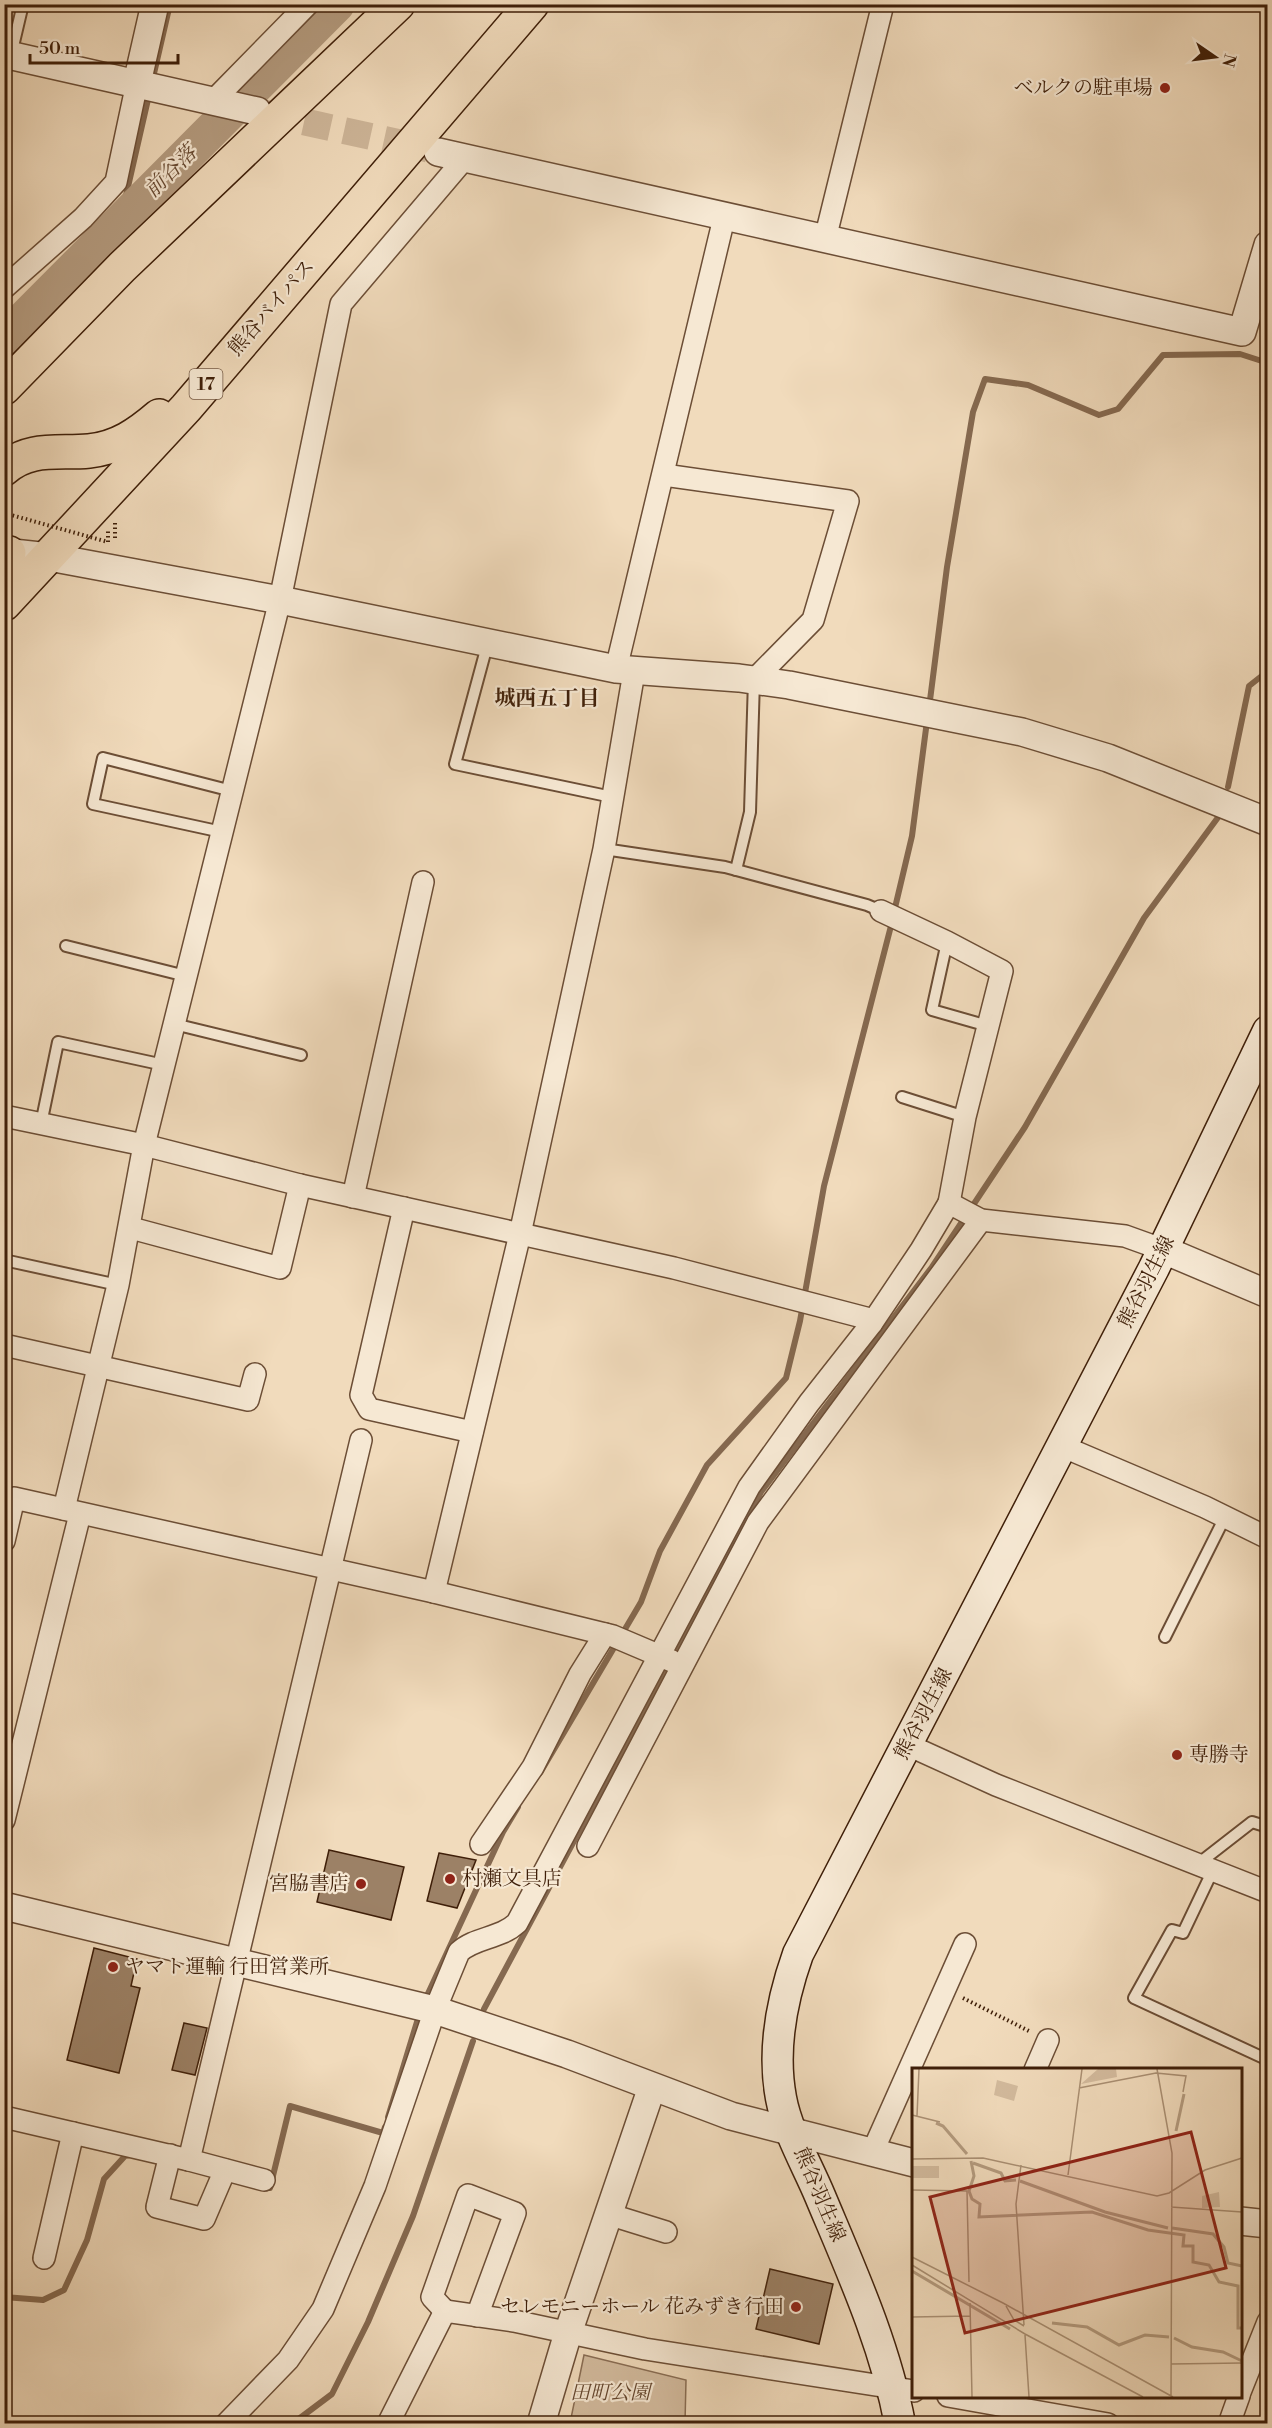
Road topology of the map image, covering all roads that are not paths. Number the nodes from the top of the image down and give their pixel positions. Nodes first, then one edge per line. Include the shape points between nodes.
1 (24, 4) edge
2 (155, 4) edge
3 (308, 4) edge
4 (398, 4) edge
5 (532, 4) edge
6 (883, 4) edge
7 (8, 54) edge
8 (146, 86) junction
9 (213, 102) junction
10 (257, 111) tunnel mouth
11 (438, 152) tunnel mouth
12 (465, 158) junction
13 (725, 214) junction
14 (825, 239) junction
15 (1268, 245) edge
16 (4, 288) edge
17 (4, 388) edge
18 (186, 408) junction
19 (4, 468) edge
20 (664, 475) junction
21 (6, 554) edge
22 (49, 557) junction
23 (280, 600) junction
24 (4, 604) edge
25 (488, 642) junction
26 (625, 670) junction
27 (754, 680) junction
28 (232, 791) junction
29 (612, 796) junction
30 (1268, 822) edge
31 (222, 832) junction
32 (604, 849) junction
33 (736, 870) junction
34 (423, 882) dead end
35 (881, 911) joint
36 (947, 942) junction
37 (66, 946) dead end
38 (186, 976) junction
39 (174, 1024) junction
40 (988, 1026) junction
41 (1268, 1031) edge
42 (301, 1055) dead end
43 (164, 1065) junction
44 (902, 1097) dead end
45 (4, 1116) edge
46 (965, 1117) junction
47 (41, 1124) junction
48 (144, 1145) junction
49 (300, 1185) junction
50 (353, 1197) junction
51 (404, 1208) junction
52 (966, 1213) junction
53 (131, 1228) junction
54 (520, 1234) junction
55 (1164, 1250) junction
56 (4, 1260) edge
57 (118, 1285) junction
58 (1268, 1294) edge
59 (872, 1323) junction
60 (4, 1345) edge
61 (98, 1365) junction
62 (255, 1374) dead end
63 (472, 1432) junction
64 (361, 1440) dead end
65 (1064, 1446) junction
66 (9, 1497) edge
67 (72, 1512) junction
68 (1225, 1517) junction
69 (1268, 1538) edge
70 (4, 1541) edge
71 (331, 1569) junction
72 (434, 1592) junction
73 (614, 1636) junction
74 (1165, 1637) dead end
75 (671, 1660) junction
76 (908, 1745) junction
77 (4, 1820) edge
78 (1268, 1827) edge
79 (481, 1844) dead end
80 (588, 1846) dead end
81 (1206, 1867) junction
82 (1268, 1892) edge
83 (4, 1906) edge
84 (965, 1944) dead end
85 (238, 1961) junction
86 (427, 2007) junction
87 (1048, 2040) road end
88 (1268, 2060) edge
89 (1036, 2068) edge
90 (652, 2087) junction
91 (4, 2117) edge
92 (73, 2133) junction
93 (794, 2134) junction
94 (872, 2153) junction
95 (179, 2158) junction
96 (912, 2163) edge
97 (225, 2170) junction
98 (264, 2180) dead end
99 (608, 2214) junction
100 (1242, 2221) edge
101 (1268, 2224) edge
102 (666, 2232) dead end
103 (44, 2258) dead end
104 (445, 2311) junction
105 (477, 2316) junction
106 (1268, 2322) edge
107 (567, 2332) junction
108 (1242, 2389) edge
109 (903, 2390) edge
110 (954, 2398) edge
111 (1239, 2398) edge
112 (389, 2423) edge
113 (226, 2424) edge
114 (541, 2424) edge
115 (900, 2424) edge
116 (1108, 2424) edge
117 (1229, 2424) edge

1 - 7 lane
2 - 8 street
3 - 9 street
4 - 17 highway via 122,267
5 - 18 highway, 熊谷バイパス / 17
6 - 14 street
7 - 8 street
8 - 9 street
8 - 16 street via 116,182 83,218
9 - 10 street
11 - 12 street
12 - 13 street
12 - 23 street via 341,304
13 - 14 street
13 - 20 street
14 - 15 street via 1242,332
18 - 19 highway, 17 via 165,411 133,439 90,451 45,451
18 - 22 highway, 熊谷バイパス / 17
20 - 26 street
20 - 27 street via 848,501 813,620
21 - 22 street
22 - 23 street
22 - 24 highway, 熊谷バイパス / 17
23 - 25 street
23 - 28 street
25 - 26 street
25 - 29 lane via 455,764
26 - 27 street
26 - 29 street
27 - 30 street via 1022,732 1108,758
27 - 33 lane via 750,812
28 - 31 street
28 - 31 lane via 104,758 93,804
29 - 32 street
31 - 38 street
32 - 33 lane
32 - 54 street
33 - 35 lane
34 - 50 street
35 - 36 street
36 - 40 street via 1002,971
36 - 40 lane via 932,1010
37 - 38 lane
38 - 39 street
39 - 42 lane
39 - 43 street
40 - 46 street
41 - 55 main road, 熊谷羽生線
43 - 47 lane via 58,1042
43 - 48 street
44 - 46 lane
45 - 47 street
46 - 52 street
47 - 48 street
48 - 49 street
48 - 53 street
49 - 50 street
49 - 53 street via 280,1268
50 - 51 street
51 - 54 street
51 - 63 street via 361,1395 369,1409
52 - 55 street via 1125,1236
52 - 59 street via 921,1250
52 - 75 street via 758,1522
53 - 57 street
54 - 59 street via 674,1268 867,1318
54 - 63 street
55 - 58 street
55 - 65 main road, 熊谷羽生線
56 - 57 lane
57 - 61 street
59 - 75 street via 749,1487
60 - 61 street
61 - 62 street via 248,1400
61 - 67 street
63 - 72 street
64 - 71 street
65 - 68 street
65 - 76 main road, 熊谷羽生線
66 - 67 street
66 - 70 street
67 - 71 street
67 - 77 street
68 - 69 street
68 - 74 lane
71 - 72 street
71 - 85 street
72 - 73 street
73 - 75 street
73 - 79 street via 580,1674 533,1767
75 - 80 street
75 - 86 street via 517,1923 503,1934 464,1947
76 - 81 street via 996,1785
76 - 93 main road, 熊谷羽生線 via 798,1954 786,1989 780,2026 781,2098
78 - 81 lane via 1252,1822
81 - 82 street
81 - 88 lane via 1183,1933 1172,1930 1134,1998
83 - 85 street
84 - 94 street
85 - 86 street
85 - 95 street
86 - 90 street
86 - 113 street via 375,2186 323,2309 288,2360
87 - 89 street
90 - 93 street
90 - 99 street
91 - 92 street
92 - 95 street
92 - 103 street
93 - 94 street
93 - 109 main road, 熊谷羽生線
94 - 96 street
95 - 97 street
95 - 97 street via 157,2207 204,2219
97 - 98 street
99 - 102 street
99 - 107 street
100 - 101 street
104 - 105 street
104 - 105 street via 432,2297 468,2195 515,2213
104 - 112 street
105 - 107 street
106 - 108 street
107 - 109 street via 645,2349
107 - 114 street
109 - 115 main road, 熊谷羽生線
110 - 116 street
111 - 117 street

